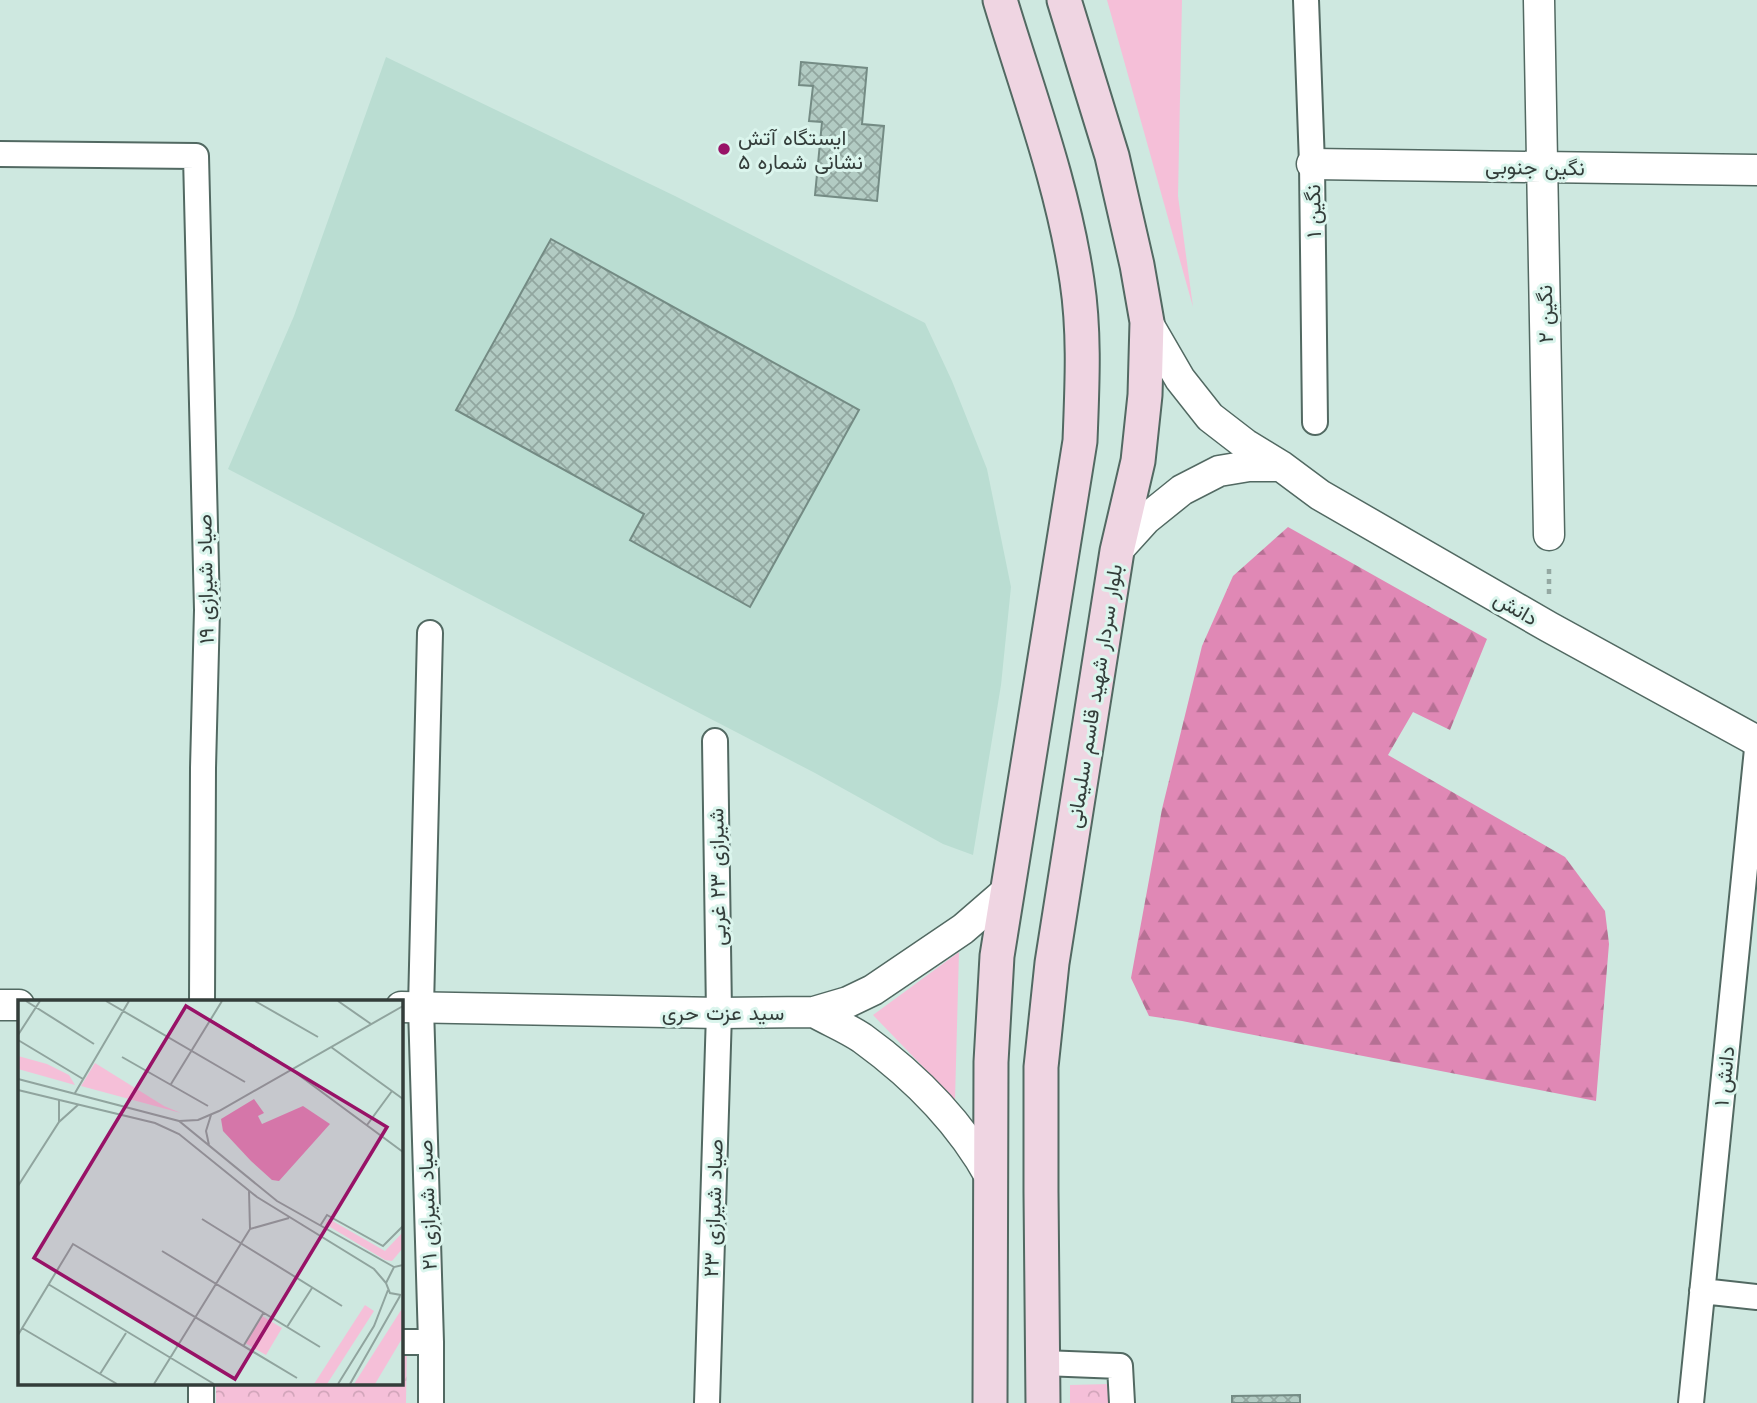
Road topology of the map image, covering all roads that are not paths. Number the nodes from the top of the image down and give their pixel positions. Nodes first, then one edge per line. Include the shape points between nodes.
1 (1000, 0) edge
2 (1064, 0) edge
3 (1306, 0) edge
4 (1539, 0) edge
5 (0, 154) edge
6 (1312, 164) junction
7 (1542, 167) junction
8 (1757, 170) edge
9 (1147, 322) junction
10 (1315, 422) dead end
11 (1281, 466) junction
12 (1549, 535) road end
13 (1117, 551) junction
14 (430, 633) dead end
15 (715, 741) dead end
16 (1757, 741) edge
17 (1757, 749) edge
18 (1008, 890) junction
19 (202, 1000) edge
20 (0, 1005) edge
21 (18, 1005) edge
22 (411, 1007) edge
23 (814, 1012) junction
24 (719, 1013) junction
25 (990, 1178) junction
26 (1702, 1292) junction
27 (1757, 1297) edge
28 (402, 1342) edge
29 (431, 1342) junction
30 (1043, 1363) junction
31 (430, 1403) edge
32 (707, 1403) edge
33 (990, 1403) edge
34 (1043, 1403) edge
35 (1122, 1403) edge
36 (1690, 1403) edge

1 - 18 main road via 1062,203 1077,283 1084,361 1080,441
2 - 9 main road, بلوار سردار شهید قاسم سلیمانی via 1112,156
3 - 6 street, نگین ۱
4 - 7 street, نگین ۲
5 - 19 street, صیاد شیرازی ۱۹ via 196,156 207,610
6 - 7 street, نگین جنوبی
6 - 10 street, نگین ۱
7 - 8 street, نگین جنوبی
7 - 12 street, نگین ۲
9 - 11 street, دانش via 1180,379 1210,416
9 - 13 main road, بلوار سردار شهید قاسم سلیمانی via 1138,461
11 - 13 street via 1219,471 1182,490
11 - 16 street, دانش via 1320,495 1549,628
13 - 30 main road, بلوار سردار شهید قاسم سلیمانی via 1052,963 1041,1067
14 - 22 street, صیاد شیرازی ۲۱
15 - 24 street, شیرازی ۲۳ غربی
17 - 26 street, دانش ۱
18 - 23 street, سید عزت حری via 963,929 873,990
18 - 25 main road via 996,969
20 - 21 street
22 - 24 street, سید عزت حری
22 - 29 street, صیاد شیرازی ۲۱
23 - 24 street, سید عزت حری
23 - 25 street via 861,1038 928,1094 957,1127
24 - 32 street, صیاد شیرازی ۲۳
25 - 33 main road
26 - 27 street
26 - 36 street, دانش ۱
28 - 29 street
29 - 31 street, صیاد شیرازی ۲۱
30 - 34 main road, بلوار سردار شهید قاسم سلیمانی
30 - 35 street via 1121,1366

